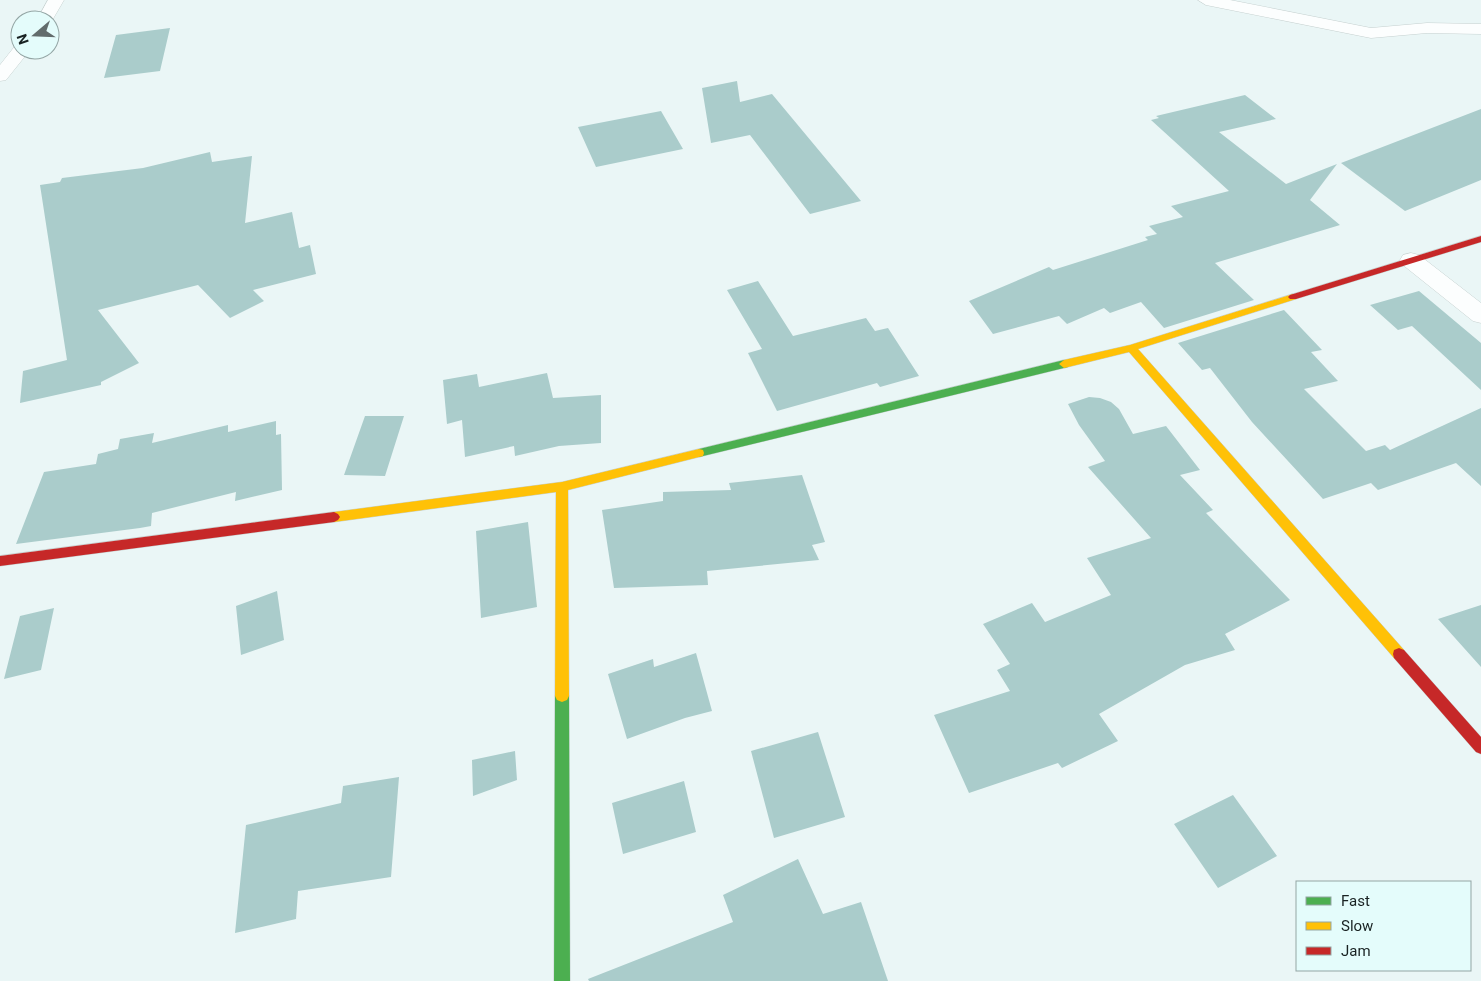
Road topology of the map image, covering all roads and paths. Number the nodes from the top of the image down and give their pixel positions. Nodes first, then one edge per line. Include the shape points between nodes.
1 (1206, 0) edge
2 (1481, 29) edge
3 (13, 60) edge
4 (0, 76) edge
5 (1481, 238) edge
6 (1411, 260) junction
7 (1481, 316) edge
8 (1131, 348) junction
9 (562, 487) junction
10 (0, 561) edge
11 (1481, 748) edge
12 (562, 981) edge

1 - 2 street via 1371,33 1427,28
3 - 4 street
5 - 6 street
6 - 7 street
6 - 8 street
8 - 9 street
8 - 11 street
9 - 10 street
9 - 12 street

